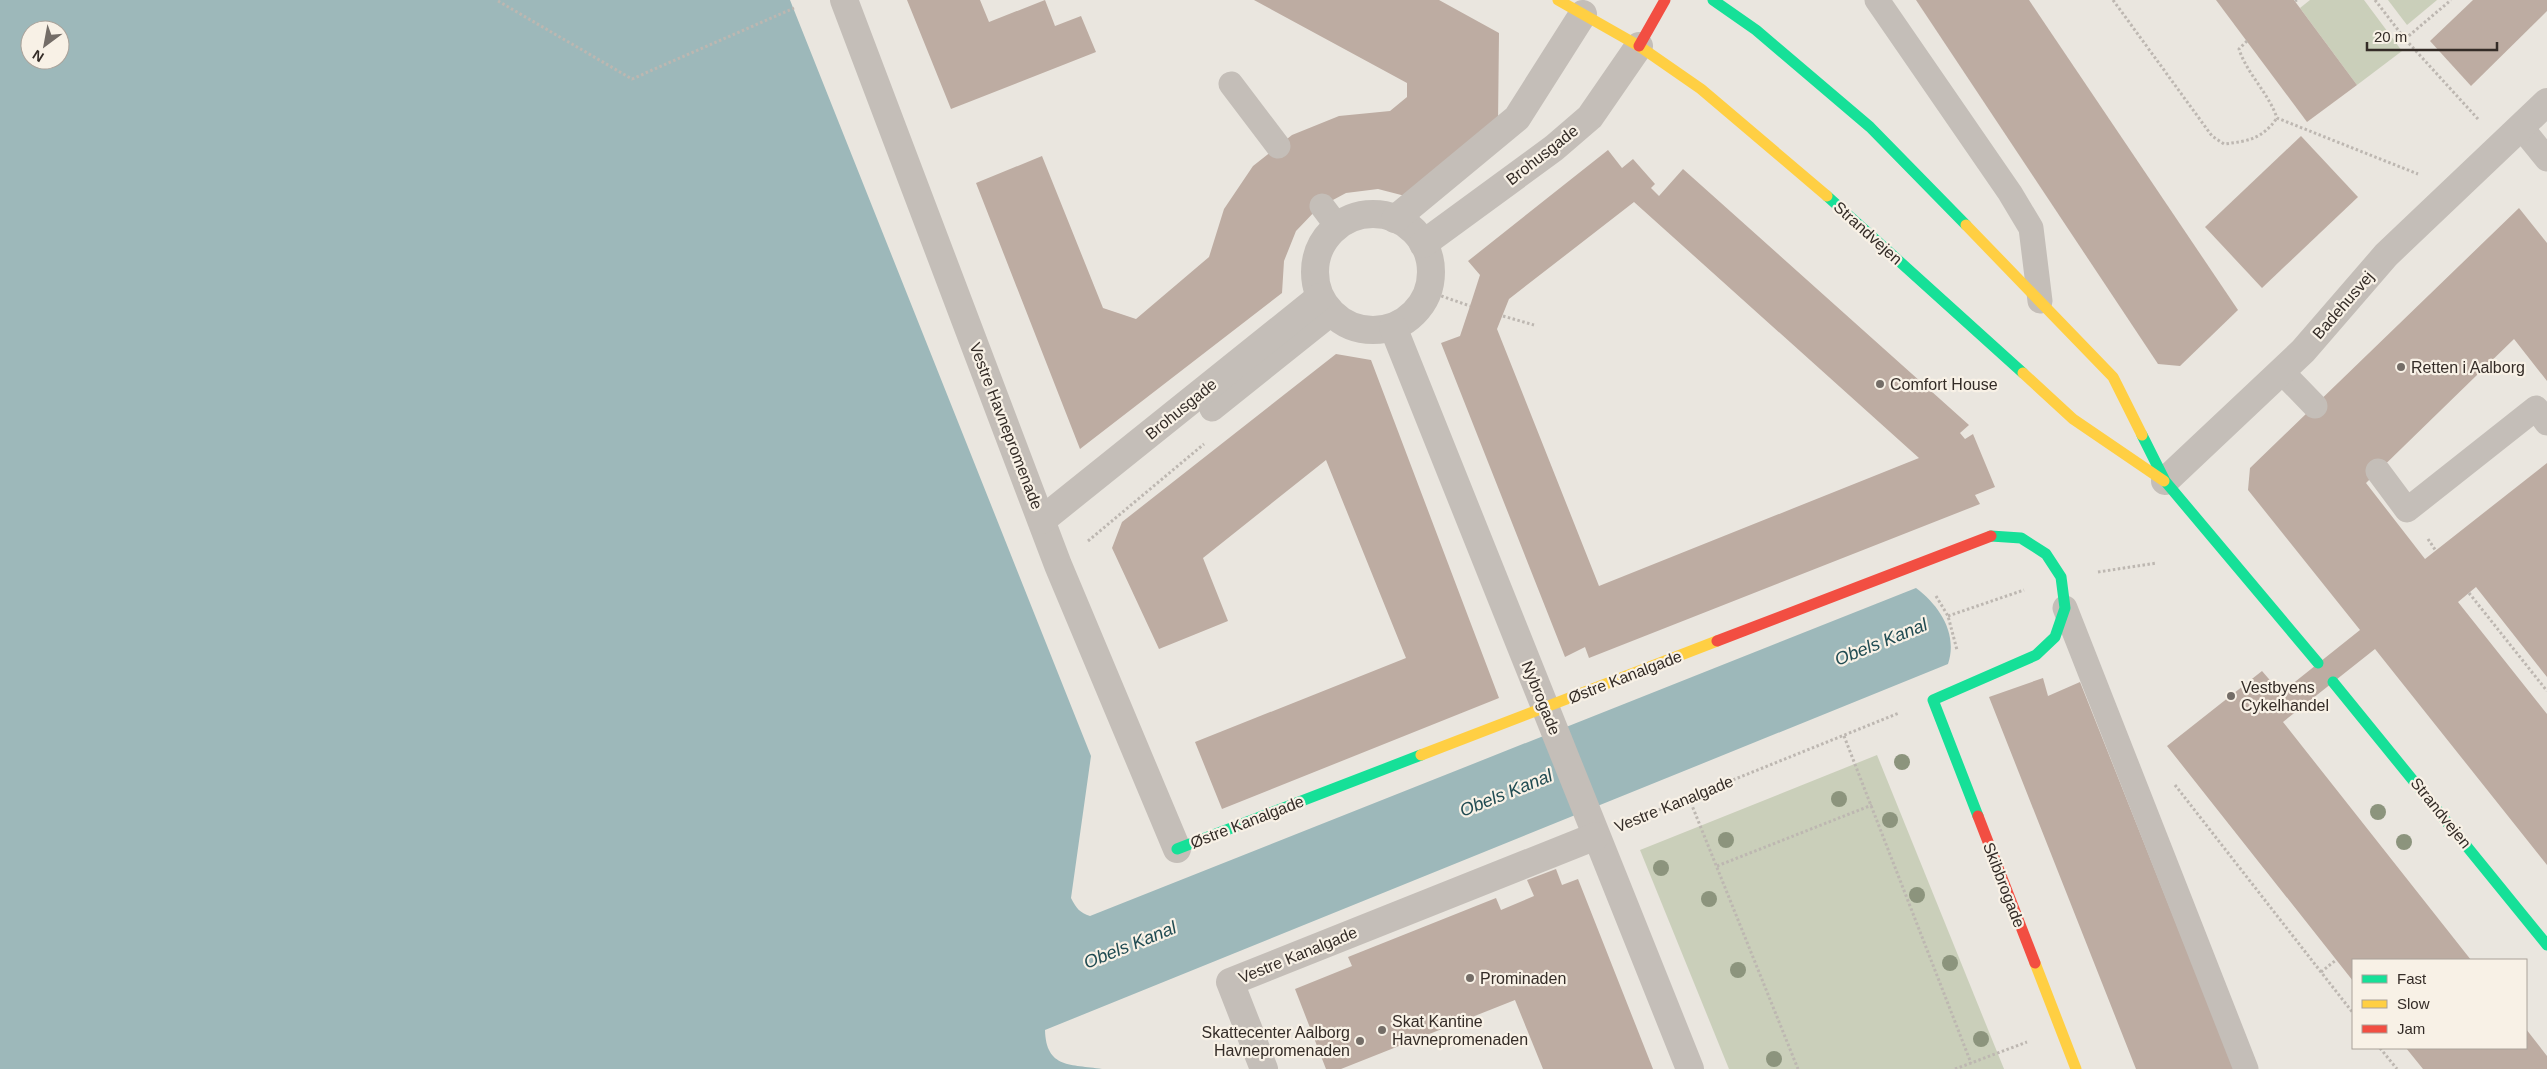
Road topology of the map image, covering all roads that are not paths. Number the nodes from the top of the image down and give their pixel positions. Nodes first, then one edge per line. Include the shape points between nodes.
1 (844, 0) edge
2 (1558, 0) edge
3 (1665, 0) edge
4 (1712, 0) edge
5 (1877, 0) edge
6 (1585, 10) junction
7 (1638, 46) junction
8 (1231, 84) dead end
9 (2547, 102) edge
10 (2511, 136) junction
11 (1278, 146) dead end
12 (2547, 159) edge
13 (1395, 219) junction
14 (1423, 244) junction
15 (2040, 301) junction
16 (1326, 305) junction
17 (1393, 327) junction
18 (2282, 372) junction
19 (2315, 406) dead end
20 (1212, 409) dead end
21 (2547, 423) edge
22 (2378, 471) dead end
23 (2165, 481) junction
24 (1042, 520) junction
25 (2065, 608) junction
26 (2318, 663) dead end
27 (2333, 682) dead end
28 (1547, 713) junction
29 (1593, 827) junction
30 (1177, 849) joint
31 (2547, 945) edge
32 (1264, 1069) edge
33 (1690, 1069) edge
34 (2076, 1069) edge
35 (2246, 1069) edge

1 - 24 street, Vestre Havnepromenade
2 - 6 street, Strandvejen
3 - 7 street
4 - 15 street, Strandvejen via 1756,30 1870,127
5 - 15 lane via 2031,228
6 - 7 street, Strandvejen
6 - 13 street via 1517,118
7 - 14 street, Brohusgade via 1590,117 1554,148
7 - 23 street, Strandvejen via 1701,89 1787,160 2073,419
8 - 11 lane
9 - 10 street, Badehusvej
10 - 12 lane
10 - 18 street, Badehusvej via 2386,255
13 - 14 street via 1411,229
13 - 16 street via 1376,214 1330,216 1316,258 1315,278
14 - 17 street via 1430,261 1427,292 1417,310
15 - 23 street, Strandvejen via 2113,377
16 - 17 street via 1348,325 1370,330
16 - 20 lane
16 - 24 street, Brohusgade
17 - 28 street, Nybrogade
18 - 19 lane
18 - 23 street, Badehusvej
21 - 22 lane via 2536,408 2407,510
23 - 26 street, Strandvejen
24 - 30 street, Vestre Havnepromenade
25 - 28 street, Østre Kanalgade via 2061,577 2046,554 2021,538 1990,536
25 - 34 street, Skibbrogade via 2055,637 2036,655 1933,700
25 - 35 lane
27 - 31 street, Strandvejen
28 - 29 street, Nybrogade
28 - 30 street, Østre Kanalgade
29 - 32 street, Vestre Kanalgade via 1230,982
29 - 33 street, Nybrogade

